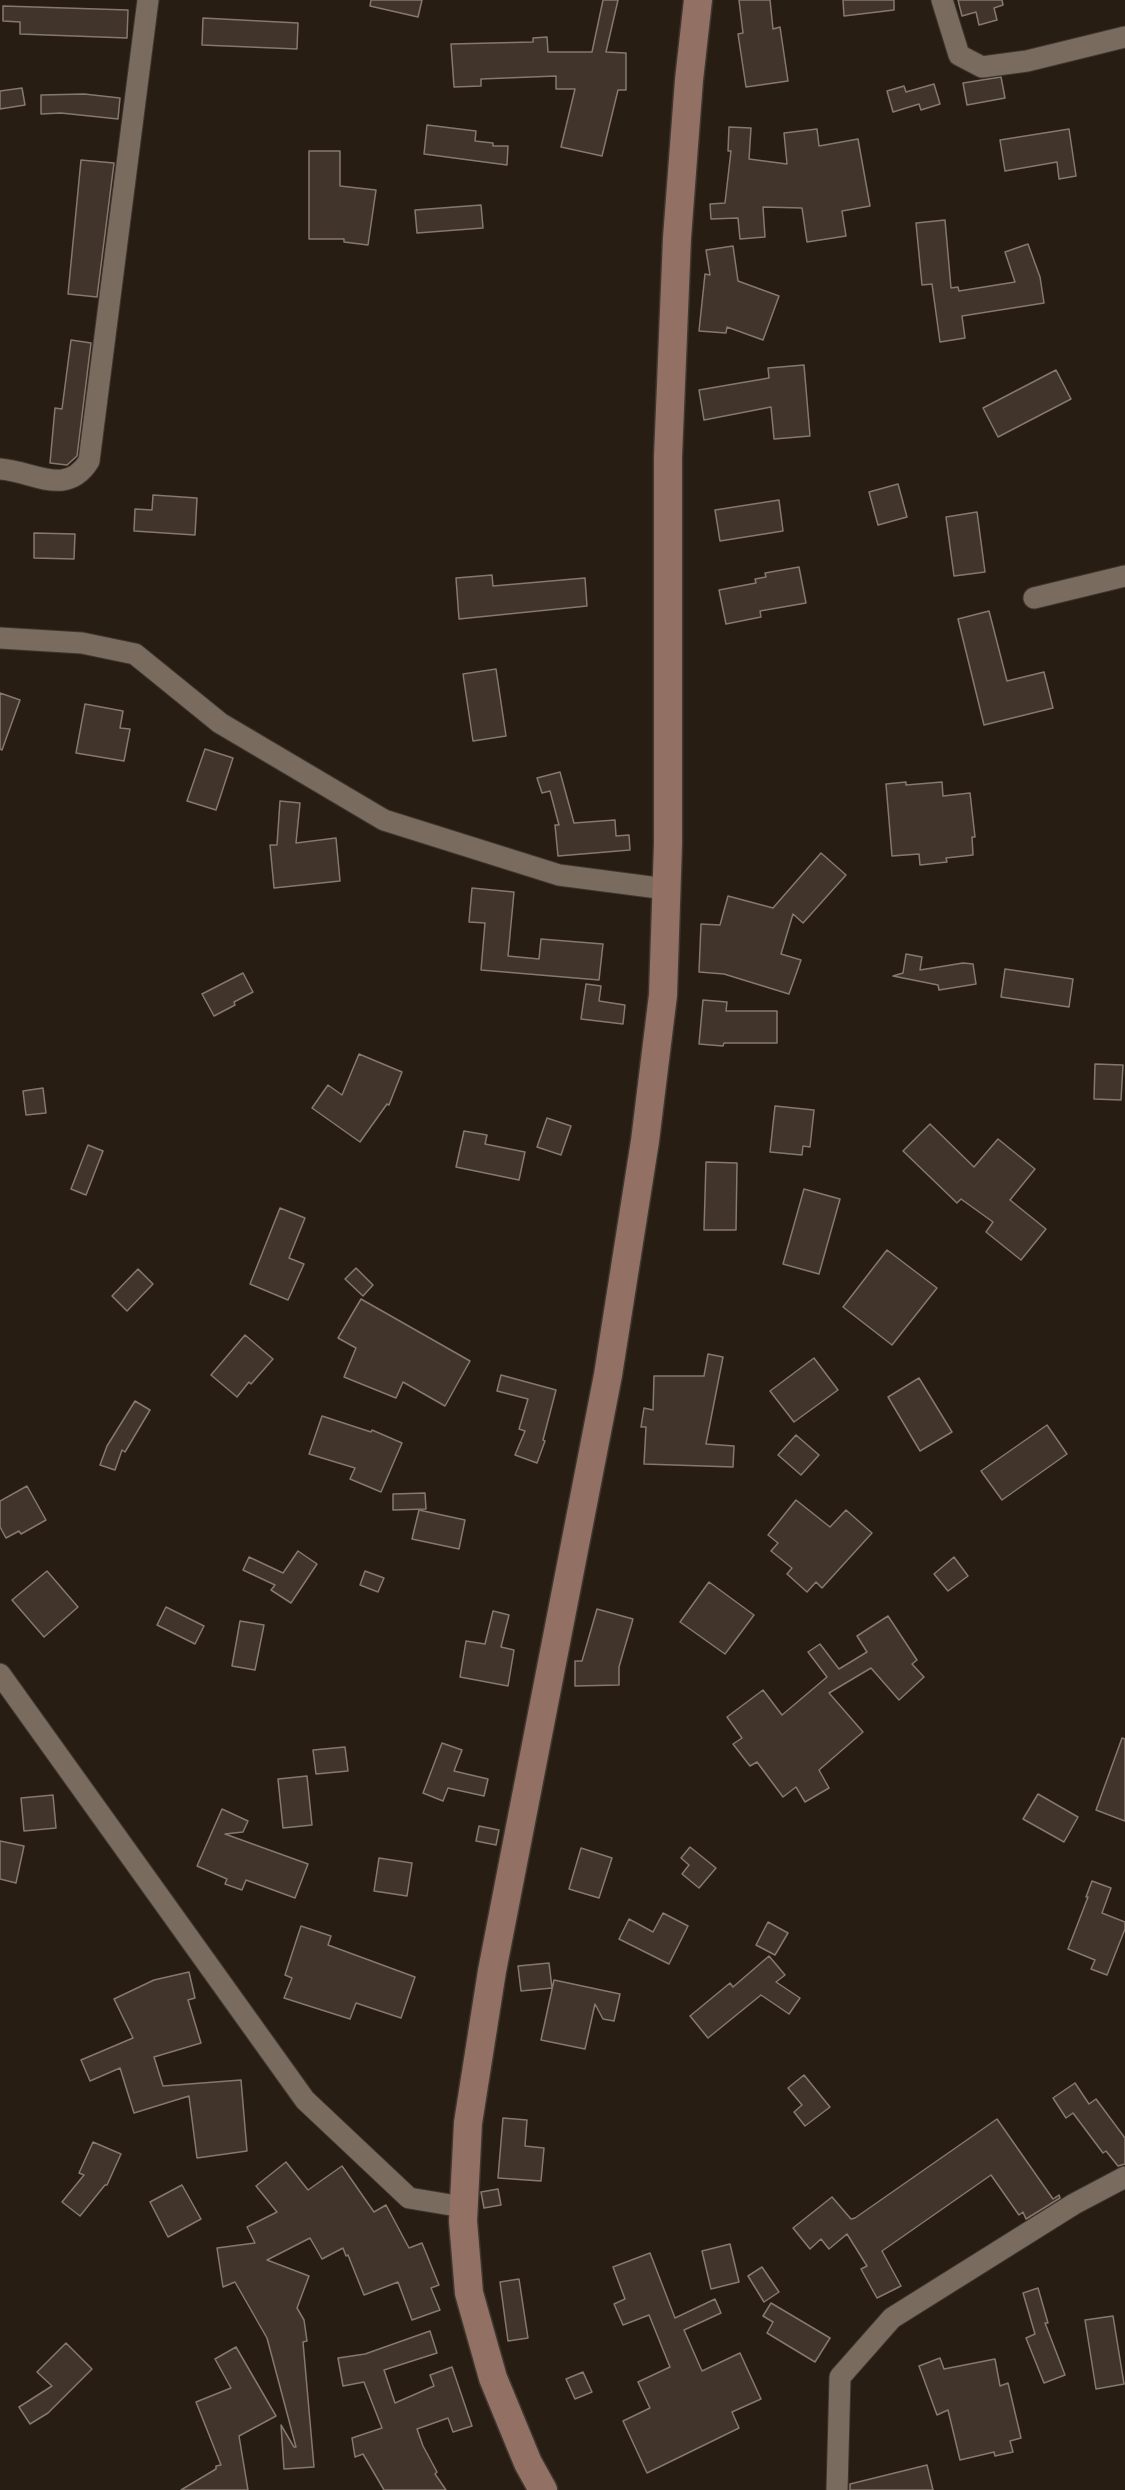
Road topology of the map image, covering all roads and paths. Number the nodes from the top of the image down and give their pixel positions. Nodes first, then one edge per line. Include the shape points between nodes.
1 (148, 0) edge
2 (698, 0) edge
3 (942, 0) edge
4 (1125, 37) edge
5 (0, 468) edge
6 (1125, 576) edge
7 (1034, 598) dead end
8 (0, 638) edge
9 (666, 890) junction
10 (0, 1674) edge
11 (1125, 2177) edge
12 (463, 2207) junction
13 (543, 2490) edge
14 (837, 2490) edge

1 - 5 street via 89,461 83,471 68,480 44,479
2 - 9 street via 677,238 668,457
3 - 4 street via 959,55 982,67 1027,61
6 - 7 street
8 - 9 street via 82,643 135,654 220,723 384,820 559,875
9 - 12 street via 663,995 643,1153 608,1375 492,1971 468,2122
10 - 12 street via 305,2100 409,2198
11 - 14 street via 1074,2204 892,2318 840,2377
12 - 13 street via 469,2293 493,2378

